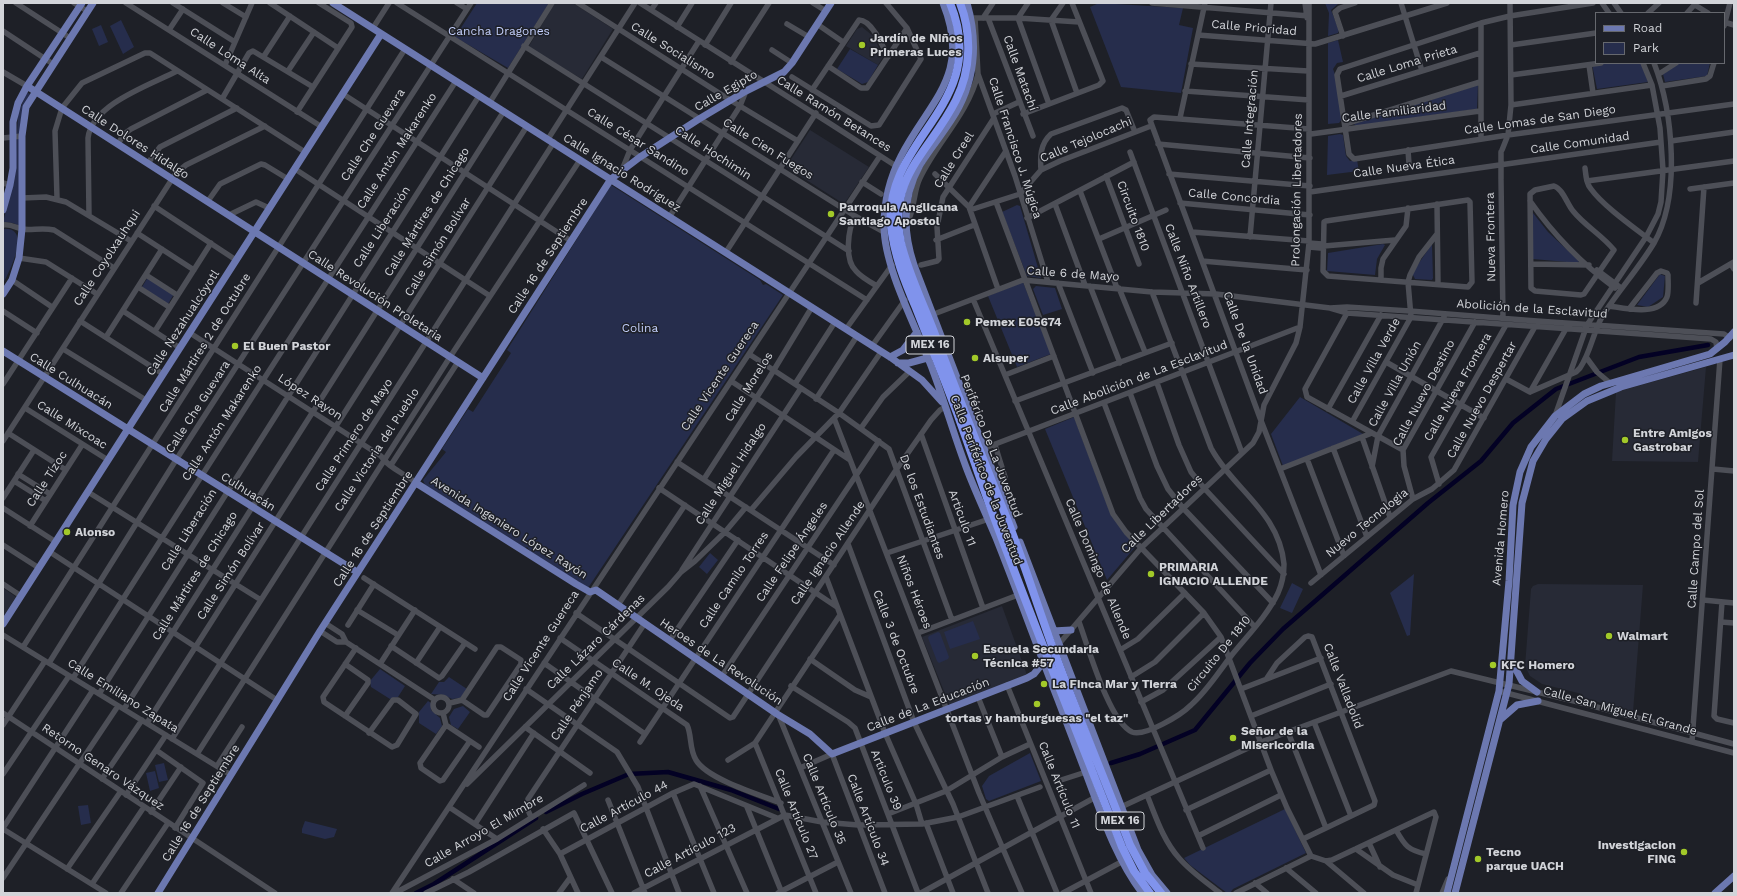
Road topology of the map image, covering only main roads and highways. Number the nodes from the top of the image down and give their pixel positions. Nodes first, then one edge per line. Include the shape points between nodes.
1 (93, 3) edge
2 (334, 3) edge
3 (830, 3) edge
4 (943, 3) edge
5 (950, 3) edge
6 (960, 3) edge
7 (967, 3) edge
8 (79, 4) edge
9 (382, 34) junction
10 (27, 86) junction
11 (35, 90) junction
12 (948, 105) junction
13 (611, 179) junction
14 (7, 184) edge
15 (3, 210) edge
16 (254, 232) junction
17 (3, 294) edge
18 (917, 332) junction
19 (1733, 337) edge
20 (3, 351) edge
21 (946, 351) junction
22 (1734, 355) edge
23 (890, 357) junction
24 (929, 358) junction
25 (898, 363) junction
26 (483, 378) junction
27 (945, 406) junction
28 (128, 429) junction
29 (416, 483) junction
30 (998, 484) junction
31 (1006, 516) junction
32 (991, 517) junction
33 (997, 540) joint
34 (357, 572) junction
35 (590, 592) joint
36 (1021, 594) junction
37 (3, 624) edge
38 (1071, 630) road end
39 (1054, 632) junction
40 (1036, 641) junction
41 (1058, 645) junction
42 (1511, 658) junction
43 (1043, 662) junction
44 (1066, 665) junction
45 (1034, 674) junction
46 (1048, 675) junction
47 (1537, 692) road end
48 (1538, 700) road end
49 (1496, 723) junction
50 (1086, 744) junction
51 (834, 753) joint
52 (1125, 818) junction
53 (1128, 840) junction
54 (1124, 860) junction
55 (1734, 876) edge
56 (158, 893) edge
57 (1142, 893) edge
58 (1150, 893) edge
59 (1161, 893) edge
60 (1167, 893) edge
61 (1447, 893) edge
62 (1455, 893) edge
63 (1715, 893) edge

1 - 11 main road
2 - 9 main road, Calle Ignacio Rodríguez
3 - 13 main road, Calle Egipto via 792,63 781,75 762,82 730,100 640,157
4 - 18 main road, Calle Periférico de la Juventud via 952,36 952,57 947,81 901,155 889,187 885,208 884,232 892,265
5 - 12 highway, Periférico De La Juventud / MEX 16 via 958,28 960,50
6 - 12 highway, Periférico De La Juventud / MEX 16 via 968,29 969,48 962,84
7 - 21 main road, Calle Periférico de la Juventud via 973,18 974,46 969,82 959,107 920,166 906,210 905,225 908,248
8 - 10 main road
9 - 13 main road, Calle Ignacio Rodríguez
9 - 16 main road, Calle Nezahualcóyotl
10 - 11 main road, Calle Dolores Hidalgo
10 - 14 main road via 13,122 13,168
11 - 16 main road, Calle Dolores Hidalgo
11 - 17 main road via 26,107 22,136 22,229 19,258 12,280
12 - 31 highway, Periférico De La Juventud / MEX 16 via 908,176 900,204 899,225 909,266
12 - 32 highway, Periférico De La Juventud / MEX 16 via 908,157 892,204 891,225 904,279 954,406
13 - 23 main road, Calle Ignacio Rodríguez
13 - 26 main road, Calle 16 de Septiembre
14 - 15 main road
16 - 26 main road, Calle Revolución Proletaria
16 - 28 main road, Calle Nezahualcóyotl
18 - 23 main road via 909,344
18 - 24 main road, Calle Periférico de la Juventud
19 - 49 main road, Avenida Homero via 1706,355 1610,383 1584,394 1555,416 1531,447 1516,486
20 - 28 main road, Calle Culhuacán
21 - 24 main road
21 - 30 main road, Calle Periférico de la Juventud
22 - 42 main road, Avenida Homero via 1587,401 1562,419 1546,439 1533,461 1522,503
23 - 25 main road, Calle Ignacio Rodríguez
24 - 25 main road
24 - 27 main road, Calle Periférico de la Juventud
25 - 27 main road, Calle Ignacio Rodríguez via 929,387
26 - 29 main road, Calle 16 de Septiembre
27 - 32 main road, Calle Periférico de la Juventud via 966,468
28 - 34 main road, Culhuacán
28 - 37 main road, Calle Nezahualcóyotl
29 - 34 main road, Calle 16 de Septiembre
29 - 35 main road, Avenida Ingeniero López Rayón
30 - 31 highway
30 - 39 main road, Calle Periférico de la Juventud
31 - 50 highway, Periférico De La Juventud / MEX 16
32 - 33 highway
32 - 36 highway, Periférico De La Juventud / MEX 16
33 - 36 main road, Calle Periférico de la Juventud
34 - 56 main road, Calle 16 de Septiembre
35 - 51 main road, Heroes de La Revolución via 596,590 810,734
36 - 40 main road, Calle Periférico de la Juventud
36 - 50 highway, Periférico De La Juventud / MEX 16
38 - 39 main road
39 - 40 main road via 1046,641
39 - 41 main road, Calle Periférico de la Juventud
40 - 43 main road, Calle Periférico de la Juventud
41 - 43 main road, Calle Libertadores
41 - 44 main road, Calle Periférico de la Juventud
42 - 47 main road via 1518,676
42 - 49 main road, Avenida Homero via 1509,684
43 - 45 main road
43 - 46 main road, Calle Periférico de la Juventud
44 - 46 main road via 1056,666
44 - 52 main road, Calle Periférico de la Juventud
45 - 46 main road
45 - 51 main road, Calle de La Educación
46 - 54 main road, Calle Periférico de la Juventud via 1094,798
48 - 49 main road via 1517,705
49 - 61 main road
49 - 62 main road
50 - 53 highway, Periférico De La Juventud / MEX 16
50 - 54 highway, Periférico De La Juventud / MEX 16
52 - 53 highway
52 - 60 main road, Calle Periférico de la Juventud via 1148,867
53 - 59 highway, Periférico De La Juventud / MEX 16 via 1145,872
54 - 57 main road, Calle Periférico de la Juventud
54 - 58 highway, Periférico De La Juventud / MEX 16
55 - 63 main road

